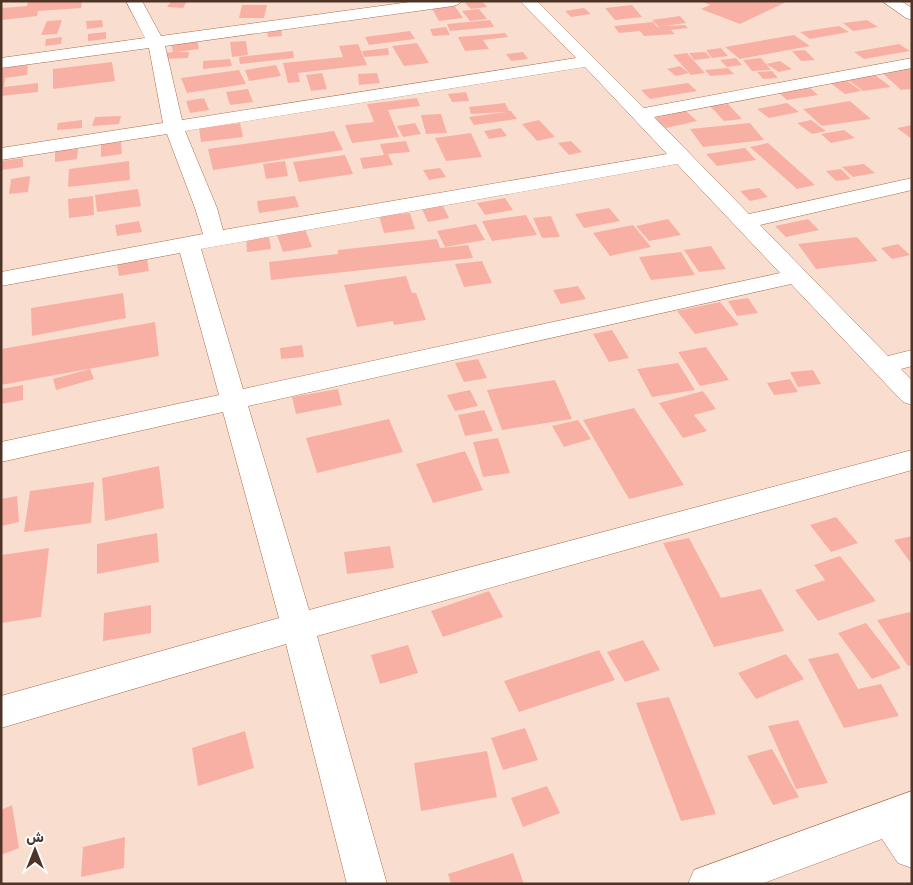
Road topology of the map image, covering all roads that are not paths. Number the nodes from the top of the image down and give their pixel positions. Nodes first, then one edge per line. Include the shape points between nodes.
1 (134, 1) edge
2 (453, 1) edge
3 (528, 1) edge
4 (890, 1) edge
5 (912, 15) edge
6 (156, 43) junction
7 (589, 61) junction
8 (1, 63) edge
9 (912, 63) edge
10 (640, 114) junction
11 (174, 128) junction
12 (1, 154) edge
13 (682, 157) junction
14 (912, 184) edge
15 (744, 222) junction
16 (202, 242) junction
17 (796, 276) junction
18 (1, 279) edge
19 (912, 358) edge
20 (883, 366) junction
21 (912, 396) edge
22 (233, 401) junction
23 (1, 452) edge
24 (912, 460) edge
25 (298, 627) junction
26 (1, 712) edge
27 (900, 813) edge
28 (912, 849) edge
29 (367, 884) edge
30 (708, 884) edge

1 - 6 street
2 - 6 street
3 - 7 street
4 - 5 street
6 - 8 street
6 - 11 street
7 - 10 street
7 - 11 street
9 - 10 street
10 - 13 street
11 - 12 street
11 - 16 street via 206,208
13 - 15 street
13 - 16 street
14 - 15 street
15 - 17 street
16 - 18 street
16 - 22 street
17 - 20 street
17 - 22 street
19 - 20 street
20 - 21 street
22 - 23 street
22 - 25 street
24 - 25 street
25 - 26 street
25 - 29 street
27 - 28 street
27 - 30 street

